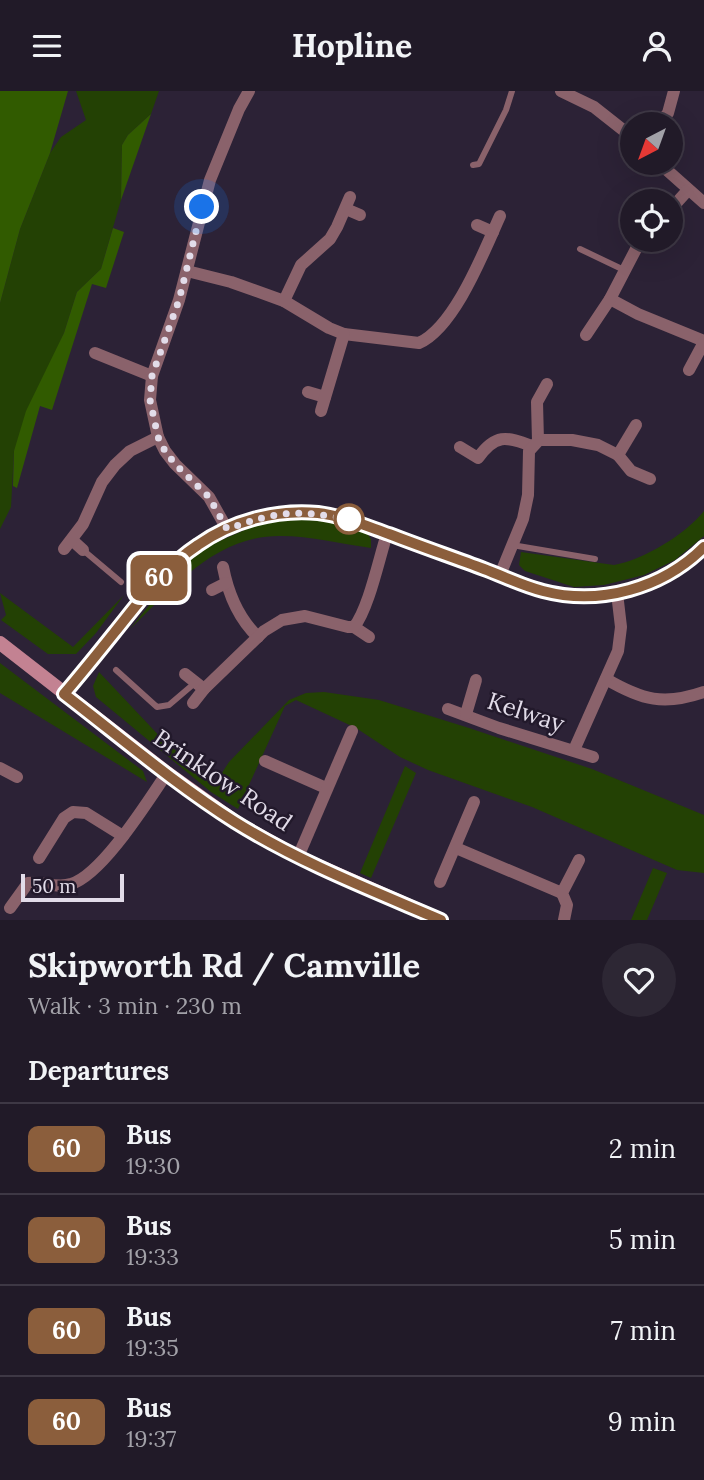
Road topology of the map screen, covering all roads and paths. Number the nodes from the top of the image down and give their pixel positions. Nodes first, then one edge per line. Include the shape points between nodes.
1 (249, 91) edge
2 (512, 91) edge
3 (561, 91) edge
4 (674, 91) edge
5 (668, 112) edge
6 (620, 127) edge
7 (473, 165) dead end
8 (672, 175) edge
9 (688, 190) junction
10 (683, 196) edge
11 (704, 203) edge
12 (360, 215) dead end
13 (500, 216) dead end
14 (477, 225) dead end
15 (493, 232) junction
16 (580, 249) dead end
17 (634, 252) edge
18 (624, 270) junction
19 (187, 271) junction
20 (610, 299) junction
21 (284, 301) junction
22 (344, 334) junction
23 (586, 335) dead end
24 (704, 341) edge
25 (95, 353) dead end
26 (689, 370) dead end
27 (152, 376) junction
28 (547, 384) dead end
29 (308, 392) dead end
30 (325, 397) junction
31 (321, 411) dead end
32 (636, 425) dead end
33 (158, 437) junction
34 (535, 443) junction
35 (460, 447) dead end
36 (618, 455) junction
37 (650, 479) dead end
38 (227, 529) junction
39 (387, 534) junction
40 (512, 545) junction
41 (704, 547) edge
42 (83, 550) joint
43 (595, 559) dead end
44 (223, 567) dead end
45 (500, 575) junction
46 (121, 582) dead end
47 (226, 583) junction
48 (212, 590) dead end
49 (617, 593) junction
50 (354, 627) junction
51 (258, 637) junction
52 (369, 637) dead end
53 (0, 643) edge
54 (116, 670) dead end
55 (606, 679) junction
56 (476, 680) dead end
57 (195, 681) junction
58 (704, 692) edge
59 (64, 694) junction
60 (193, 703) dead end
61 (448, 709) dead end
62 (466, 714) junction
63 (352, 731) dead end
64 (573, 750) junction
65 (593, 757) dead end
66 (265, 761) dead end
67 (0, 768) edge
68 (167, 773) junction
69 (17, 777) dead end
70 (326, 788) junction
71 (474, 802) dead end
72 (123, 836) junction
73 (456, 848) junction
74 (298, 857) junction
75 (39, 858) dead end
76 (579, 860) dead end
77 (440, 883) dead end
78 (562, 893) junction
79 (10, 908) dead end
80 (441, 920) edge
81 (564, 920) edge

1 - 19 street via 210,180
2 - 7 lane via 490,144 479,164
3 - 6 street
4 - 5 street
8 - 9 street
9 - 10 street
9 - 11 street
12 - 21 street via 348,203 330,239 301,265
13 - 15 street
14 - 15 street
15 - 22 street via 461,297 429,339 408,344
16 - 18 lane
17 - 18 street
18 - 20 street
19 - 21 street
19 - 27 street
20 - 23 street
20 - 24 street
21 - 22 street
22 - 30 street
24 - 26 street
25 - 27 street
27 - 33 street via 150,400
28 - 34 street via 537,402
29 - 30 street
30 - 31 street
32 - 36 street
33 - 38 street via 175,464 209,497
33 - 42 street via 130,451 102,482 68,545
34 - 35 street via 501,438 478,458
34 - 36 street via 572,440
34 - 40 street via 528,451 528,495
36 - 37 street via 631,471
38 - 39 street via 291,512 351,520
38 - 59 street via 170,566
39 - 45 street
39 - 50 street
40 - 43 lane
40 - 45 street
41 - 49 street via 674,572
42 - 46 lane
44 - 47 street
45 - 49 street via 563,595
47 - 48 street
47 - 51 street via 239,614
49 - 55 street, Kelway via 621,640
50 - 51 street via 294,617
50 - 52 street
51 - 57 street
53 - 59 main road, Brinklow Road
54 - 57 lane via 157,707 169,705
55 - 58 street via 637,696 659,701
55 - 64 street, Kelway
56 - 62 street, Kelway
57 - 60 street
59 - 68 main road, Brinklow Road
61 - 62 street, Kelway
62 - 64 street, Kelway
63 - 70 street
64 - 65 street, Kelway
66 - 70 street
67 - 69 street
68 - 72 street
68 - 74 main road, Brinklow Road via 237,823
70 - 74 street
71 - 73 street
72 - 75 street via 86,813 73,812 64,818
72 - 79 street via 100,864 74,884 28,883
73 - 77 street
73 - 78 street
74 - 80 main road, Brinklow Road
76 - 78 street
78 - 81 street via 567,905

